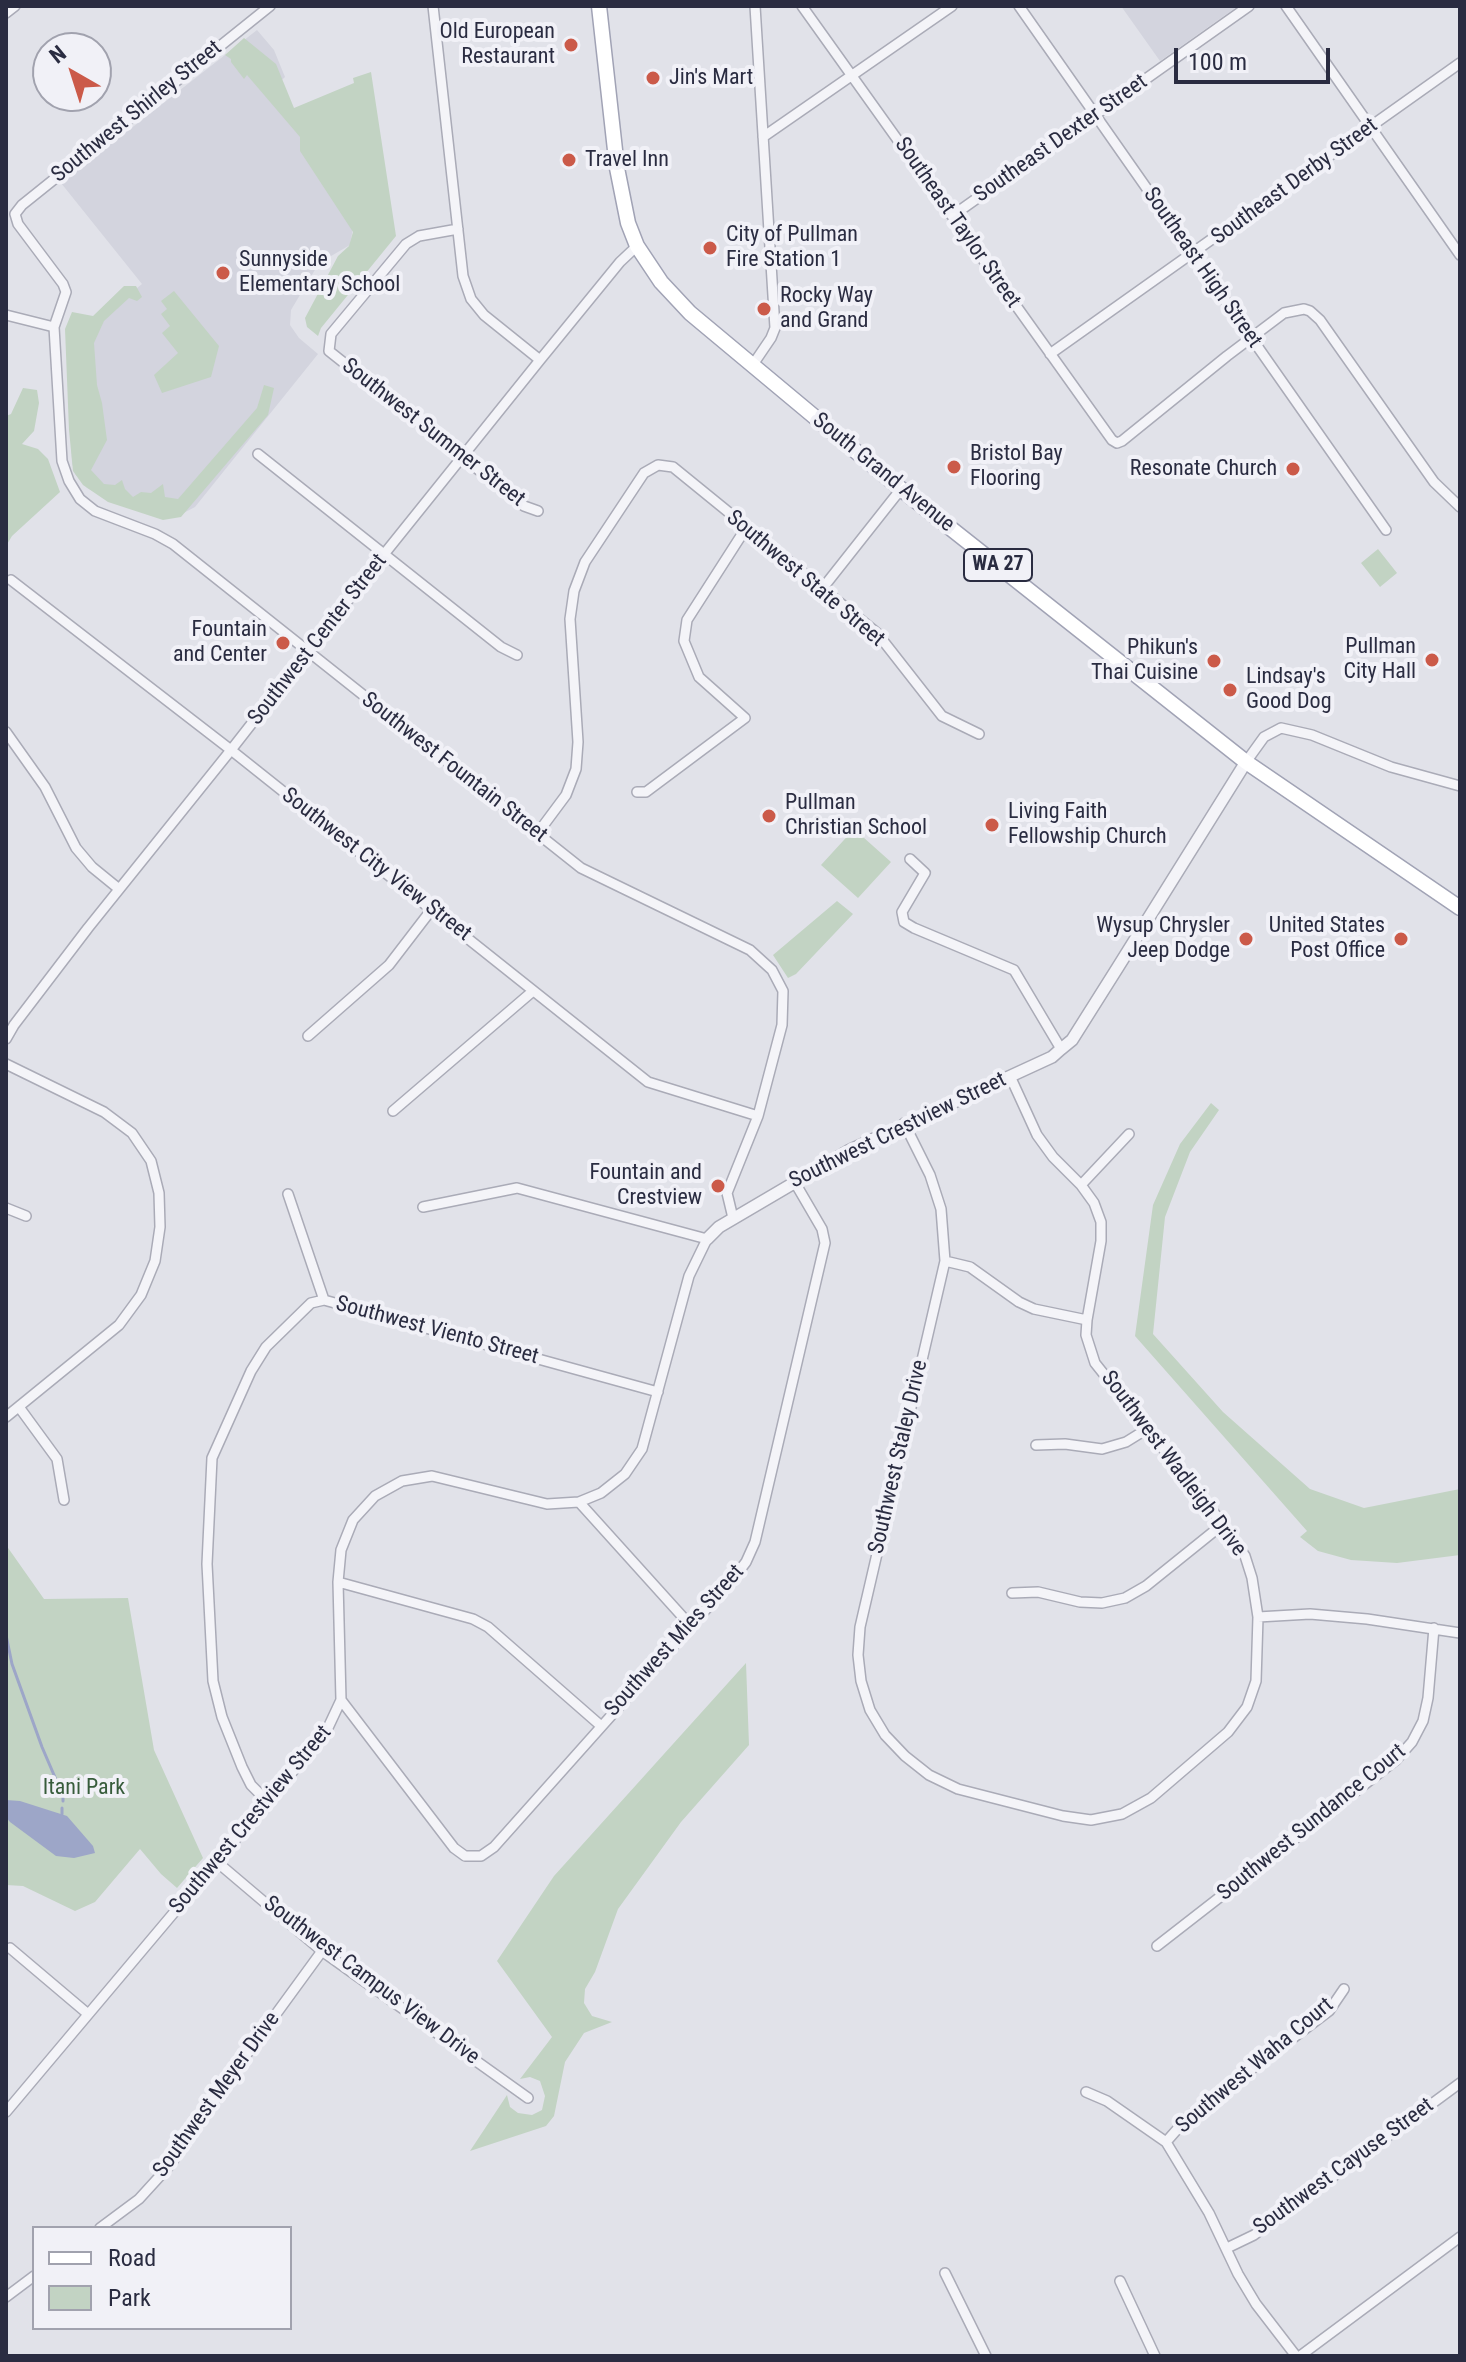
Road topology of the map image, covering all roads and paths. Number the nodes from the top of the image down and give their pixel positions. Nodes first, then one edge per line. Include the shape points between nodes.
1 (15, 6) edge
2 (270, 6) edge
3 (433, 6) edge
4 (599, 6) edge
5 (755, 6) edge
6 (802, 6) edge
7 (952, 6) edge
8 (1019, 6) edge
9 (1249, 6) edge
10 (1286, 6) edge
11 (6, 13) edge
12 (1460, 63) edge
13 (853, 77) junction
14 (1095, 115) junction
15 (1370, 128) junction
16 (763, 137) junction
17 (952, 216) junction
18 (18, 224) joint
19 (458, 229) junction
20 (637, 246) junction
21 (1194, 255) junction
22 (1460, 255) edge
23 (6, 315) edge
24 (54, 327) junction
25 (1251, 337) junction
26 (1050, 354) junction
27 (540, 360) junction
28 (752, 366) junction
29 (258, 454) dead end
30 (463, 458) junction
31 (901, 489) junction
32 (1460, 507) edge
33 (538, 511) dead end
34 (746, 528) junction
35 (1386, 530) dead end
36 (385, 553) junction
37 (11, 580) dead end
38 (822, 589) junction
39 (308, 652) junction
40 (517, 655) dead end
41 (6, 732) edge
42 (979, 734) dead end
43 (231, 750) junction
44 (1246, 762) junction
45 (1460, 786) edge
46 (637, 792) dead end
47 (537, 834) junction
48 (910, 859) dead end
49 (119, 889) junction
50 (1460, 908) edge
51 (432, 909) junction
52 (533, 991) junction
53 (308, 1036) dead end
54 (6, 1039) edge
55 (1061, 1049) junction
56 (6, 1064) edge
57 (1010, 1076) junction
58 (393, 1111) dead end
59 (758, 1116) junction
60 (904, 1123) junction
61 (1129, 1134) dead end
62 (794, 1181) junction
63 (1081, 1185) junction
64 (288, 1194) dead end
65 (423, 1207) dead end
66 (6, 1208) edge
67 (26, 1216) dead end
68 (733, 1218) junction
69 (707, 1239) junction
70 (945, 1261) junction
71 (324, 1300) junction
72 (1087, 1320) junction
73 (658, 1392) junction
74 (19, 1407) junction
75 (6, 1417) edge
76 (1147, 1429) junction
77 (1036, 1445) dead end
78 (64, 1500) dead end
79 (579, 1502) junction
80 (1223, 1524) junction
81 (338, 1582) junction
82 (1012, 1593) dead end
83 (1258, 1617) junction
84 (690, 1625) junction
85 (1434, 1628) junction
86 (1460, 1633) edge
87 (341, 1700) junction
88 (600, 1725) junction
89 (929, 1775) joint
90 (267, 1801) junction
91 (217, 1862) junction
92 (1157, 1946) dead end
93 (10, 1948) dead end
94 (322, 1951) junction
95 (1344, 1989) dead end
96 (88, 2014) junction
97 (1460, 2083) edge
98 (1086, 2092) dead end
99 (528, 2098) dead end
100 (6, 2112) edge
101 (1166, 2142) junction
102 (103, 2226) edge
103 (1460, 2237) edge
104 (1227, 2248) junction
105 (945, 2273) dead end
106 (32, 2278) edge
107 (1120, 2281) dead end
108 (6, 2297) edge
109 (986, 2356) edge
110 (1155, 2356) edge
111 (1298, 2356) edge

1 - 11 street
2 - 18 street, Southwest Shirley Street via 22,205 15,214
3 - 19 street
4 - 20 main road, South Grand Avenue / WA 27 via 617,168
5 - 16 street
6 - 13 street, Southeast Taylor Street
7 - 13 street
8 - 14 street, Southeast High Street
9 - 14 street, Southeast Dexter Street
10 - 15 street
12 - 15 street, Southeast Derby Street
13 - 16 street
13 - 17 street, Southeast Taylor Street
14 - 17 street, Southeast Dexter Street
14 - 21 street, Southeast High Street
15 - 21 street, Southeast Derby Street
15 - 22 street
16 - 28 street via 775,328
17 - 26 street, Southeast Taylor Street
18 - 24 street, Southwest Fountain Street via 66,292
19 - 27 street via 471,299
19 - 30 street, Southwest Summer Street via 419,236 406,244 331,334 329,351
20 - 27 street, Southwest Center Street
20 - 28 main road, South Grand Avenue / WA 27 via 690,313
21 - 25 street, Southeast High Street
21 - 26 street, Southeast Derby Street
23 - 24 street
24 - 39 street, Southwest Fountain Street via 62,461 80,499 95,511 173,544
25 - 26 street, Southeast Taylor Street via 1117,443
25 - 32 street via 1284,313 1310,311 1434,482
25 - 35 street, Southeast High Street
27 - 30 street, Southwest Center Street
28 - 31 main road, South Grand Avenue / WA 27
29 - 36 street
30 - 33 street, Southwest Summer Street
30 - 36 street, Southwest Center Street
31 - 38 street
31 - 44 main road, South Grand Avenue / WA 27
34 - 38 street, Southwest State Street
34 - 46 street via 687,620 684,641 699,677 745,718 646,792
34 - 47 street, Southwest State Street via 673,467 658,465 644,473 585,562 574,591 570,619 576,769 566,795
36 - 39 street, Southwest Center Street
36 - 40 street
37 - 43 street, Southwest City View Street
38 - 42 street, Southwest State Street via 877,633 942,716
39 - 43 street, Southwest Center Street
39 - 47 street, Southwest Fountain Street
41 - 49 street via 45,787 76,848
43 - 49 street, Southwest Center Street
43 - 51 street, Southwest City View Street
44 - 45 street via 1264,737 1281,728
44 - 50 main road, South Grand Avenue / WA 27
44 - 55 street, Southwest Crestview Street via 1072,1040
47 - 59 street, Southwest Fountain Street via 581,868 750,950 772,970 783,991 784,1008
48 - 55 street via 925,873 902,912 904,922 1009,967
49 - 54 street, Southwest Center Street
51 - 52 street, Southwest City View Street
51 - 53 street via 389,965
52 - 58 street
52 - 59 street, Southwest City View Street via 648,1082
55 - 57 street, Southwest Crestview Street
56 - 74 street via 104,1112 132,1133 151,1161 159,1193 155,1261 141,1295 119,1325
57 - 60 street, Southwest Crestview Street
57 - 63 street, Southwest Wadleigh Drive via 1037,1135
59 - 68 street, Southwest Fountain Street via 727,1193
60 - 62 street, Southwest Crestview Street
60 - 70 street, Southwest Staley Drive via 941,1209
61 - 63 street
62 - 68 street, Southwest Crestview Street
62 - 84 street, Southwest Mies Street via 825,1243 773,1467 746,1562
63 - 72 street, Southwest Wadleigh Drive via 1101,1222
64 - 71 street, Southwest Viento Street
65 - 69 street via 517,1188
66 - 67 street
68 - 69 street, Southwest Crestview Street
69 - 73 street, Southwest Crestview Street via 689,1276
70 - 72 street via 970,1267 1034,1309
70 - 89 street, Southwest Staley Drive via 860,1627 858,1655 870,1710 885,1735
71 - 73 street, Southwest Viento Street
71 - 90 street via 311,1303 266,1347 212,1458 207,1564 213,1681 242,1767
72 - 76 street, Southwest Wadleigh Drive via 1095,1363
73 - 79 street, Southwest Crestview Street via 642,1449 625,1474
74 - 75 street
74 - 78 street via 57,1459
76 - 77 street via 1102,1449
76 - 80 street, Southwest Wadleigh Drive
79 - 81 street, Southwest Crestview Street via 547,1504 432,1476 402,1481 375,1496 353,1520 341,1550
79 - 84 street
80 - 82 street via 1125,1598 1091,1602
80 - 83 street, Southwest Wadleigh Drive via 1245,1556
81 - 87 street, Southwest Crestview Street
81 - 88 street via 488,1627
83 - 85 street via 1310,1614
83 - 89 street, Southwest Wadleigh Drive via 1256,1681 1247,1707 1228,1732 1151,1798 1122,1814 1091,1820 1063,1816 958,1789
84 - 88 street, Southwest Mies Street
85 - 86 street
85 - 92 street, Southwest Sundance Court via 1428,1698 1412,1742 1396,1760
87 - 88 street, Southwest Mies Street via 465,1856 481,1856 494,1847
87 - 90 street, Southwest Crestview Street via 326,1732
90 - 91 street, Southwest Crestview Street
91 - 94 street, Southwest Campus View Drive
91 - 96 street, Southwest Crestview Street
93 - 96 street
94 - 99 street, Southwest Campus View Drive
94 - 102 street, Southwest Meyer Drive via 170,2165 139,2199
95 - 101 street, Southwest Waha Court via 1329,2011 1188,2117
96 - 100 street, Southwest Crestview Street
97 - 104 street, Southwest Cayuse Street via 1254,2235
98 - 101 street
101 - 104 street
103 - 111 street
104 - 111 street via 1256,2304
105 - 109 street
106 - 108 street
107 - 110 street

